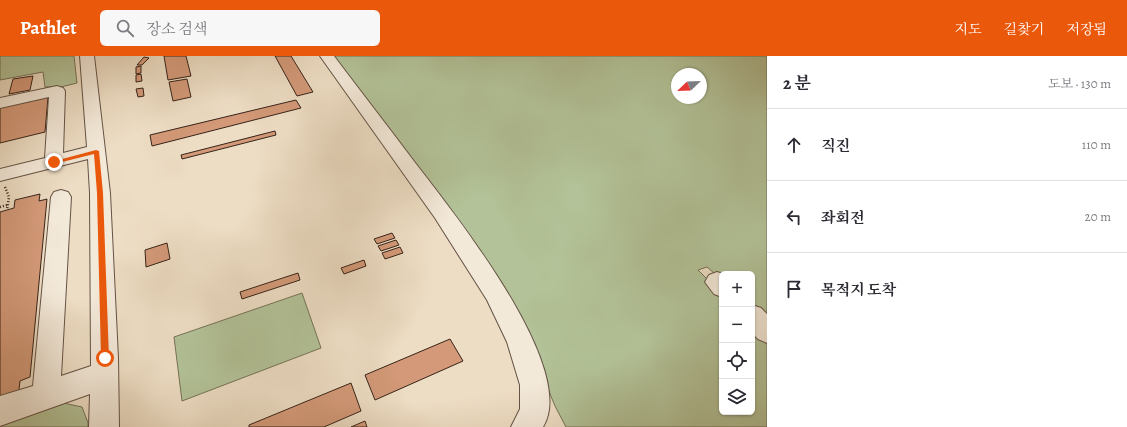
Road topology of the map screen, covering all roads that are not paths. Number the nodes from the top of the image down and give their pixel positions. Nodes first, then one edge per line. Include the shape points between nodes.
1 (87, 56) edge
2 (327, 56) edge
3 (0, 103) edge
4 (96, 151) junction
5 (54, 162) junction
6 (0, 175) edge
7 (61, 198) dead end
8 (755, 319) edge
9 (767, 331) edge
10 (105, 375) junction
11 (46, 395) junction
12 (0, 412) edge
13 (535, 422) edge
14 (104, 427) edge

1 - 4 lane
2 - 13 lane via 442,212 496,293 520,340 534,385
3 - 5 lane via 57,91
4 - 5 lane
4 - 10 lane via 100,193
5 - 6 lane
7 - 11 lane
8 - 9 lane
10 - 11 lane
10 - 14 lane
11 - 12 lane

